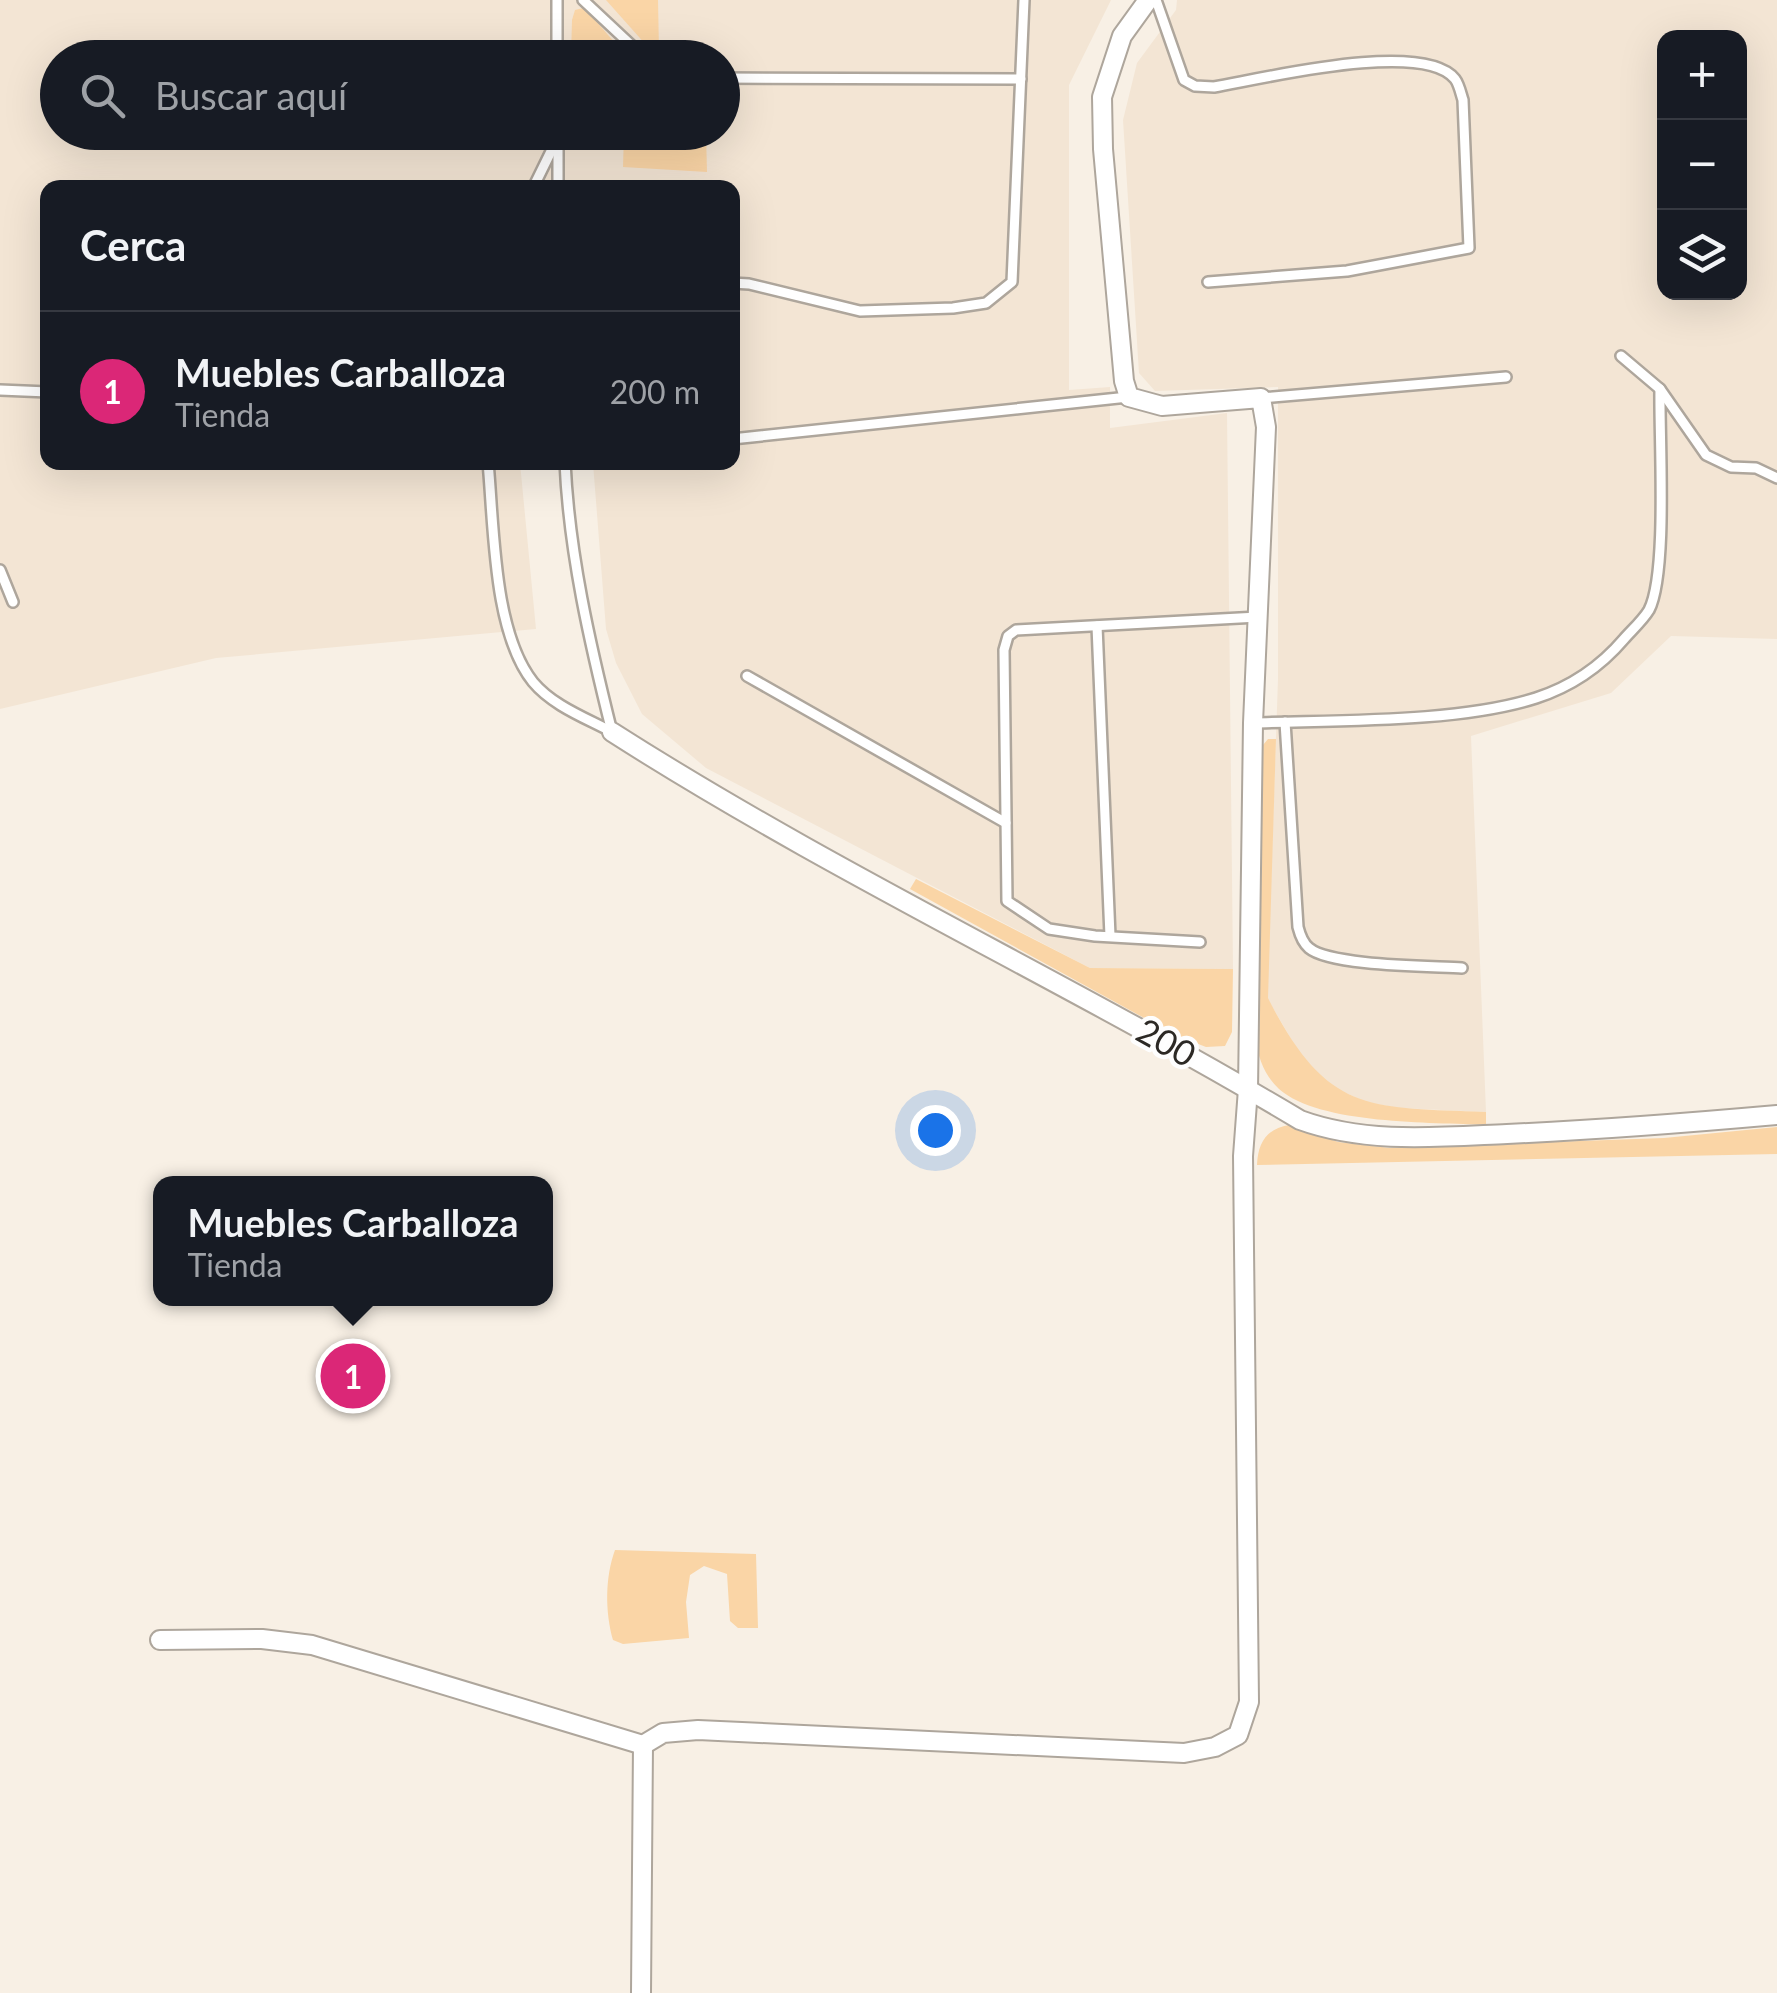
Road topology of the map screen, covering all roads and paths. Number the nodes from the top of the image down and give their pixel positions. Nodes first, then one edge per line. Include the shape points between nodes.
1 (557, 0) edge
2 (583, 0) edge
3 (1024, 0) edge
4 (1148, 0) edge
5 (1156, 0) edge
6 (557, 40) edge
7 (626, 40) edge
8 (740, 78) edge
9 (1020, 79) junction
10 (551, 150) edge
11 (558, 150) edge
12 (537, 180) edge
13 (558, 180) edge
14 (1208, 282) dead end
15 (740, 283) edge
16 (1621, 356) dead end
17 (1506, 377) dead end
18 (1660, 389) junction
19 (0, 390) edge
20 (40, 392) edge
21 (1129, 397) junction
22 (1261, 398) junction
23 (740, 438) edge
24 (489, 470) edge
25 (565, 470) edge
26 (1777, 478) edge
27 (0, 570) edge
28 (13, 602) dead end
29 (1258, 617) junction
30 (1098, 626) junction
31 (747, 676) dead end
32 (1285, 722) junction
33 (1254, 723) junction
34 (612, 732) junction
35 (1006, 823) junction
36 (1110, 936) junction
37 (1200, 942) dead end
38 (1462, 968) dead end
39 (1248, 1088) junction
40 (1777, 1115) edge
41 (160, 1640) dead end
42 (643, 1745) junction
43 (641, 1993) edge

1 - 6 lane
2 - 7 lane
3 - 9 lane
4 - 21 street via 1122,36 1102,97
5 - 14 lane via 1184,80 1194,86 1371,60 1419,62 1455,79 1464,100 1468,248 1348,271
8 - 9 lane
9 - 15 lane via 1012,282 986,303 860,311
10 - 12 lane
11 - 13 lane
16 - 18 lane
17 - 22 lane
18 - 26 lane via 1706,456
18 - 32 lane via 1658,578 1648,611 1616,648 1576,681 1505,706
19 - 20 lane
21 - 22 street via 1162,406
21 - 23 lane
22 - 29 street via 1266,427
24 - 34 lane via 504,620 518,654 532,681 554,701
25 - 34 lane via 591,650
27 - 28 lane
29 - 30 lane
29 - 33 street
30 - 35 lane via 1016,630 1008,636
30 - 36 lane
31 - 35 lane
32 - 33 lane
32 - 38 lane via 1302,938 1330,958
33 - 39 street
34 - 39 street, 200 via 863,879
35 - 36 lane via 1007,901 1049,929
36 - 37 lane
39 - 40 street, 200 via 1300,1120 1371,1136 1629,1129
39 - 42 street via 1243,1156 1249,1702 1238,1735 1184,1753 698,1730 663,1733
41 - 42 street via 312,1645
42 - 43 street

